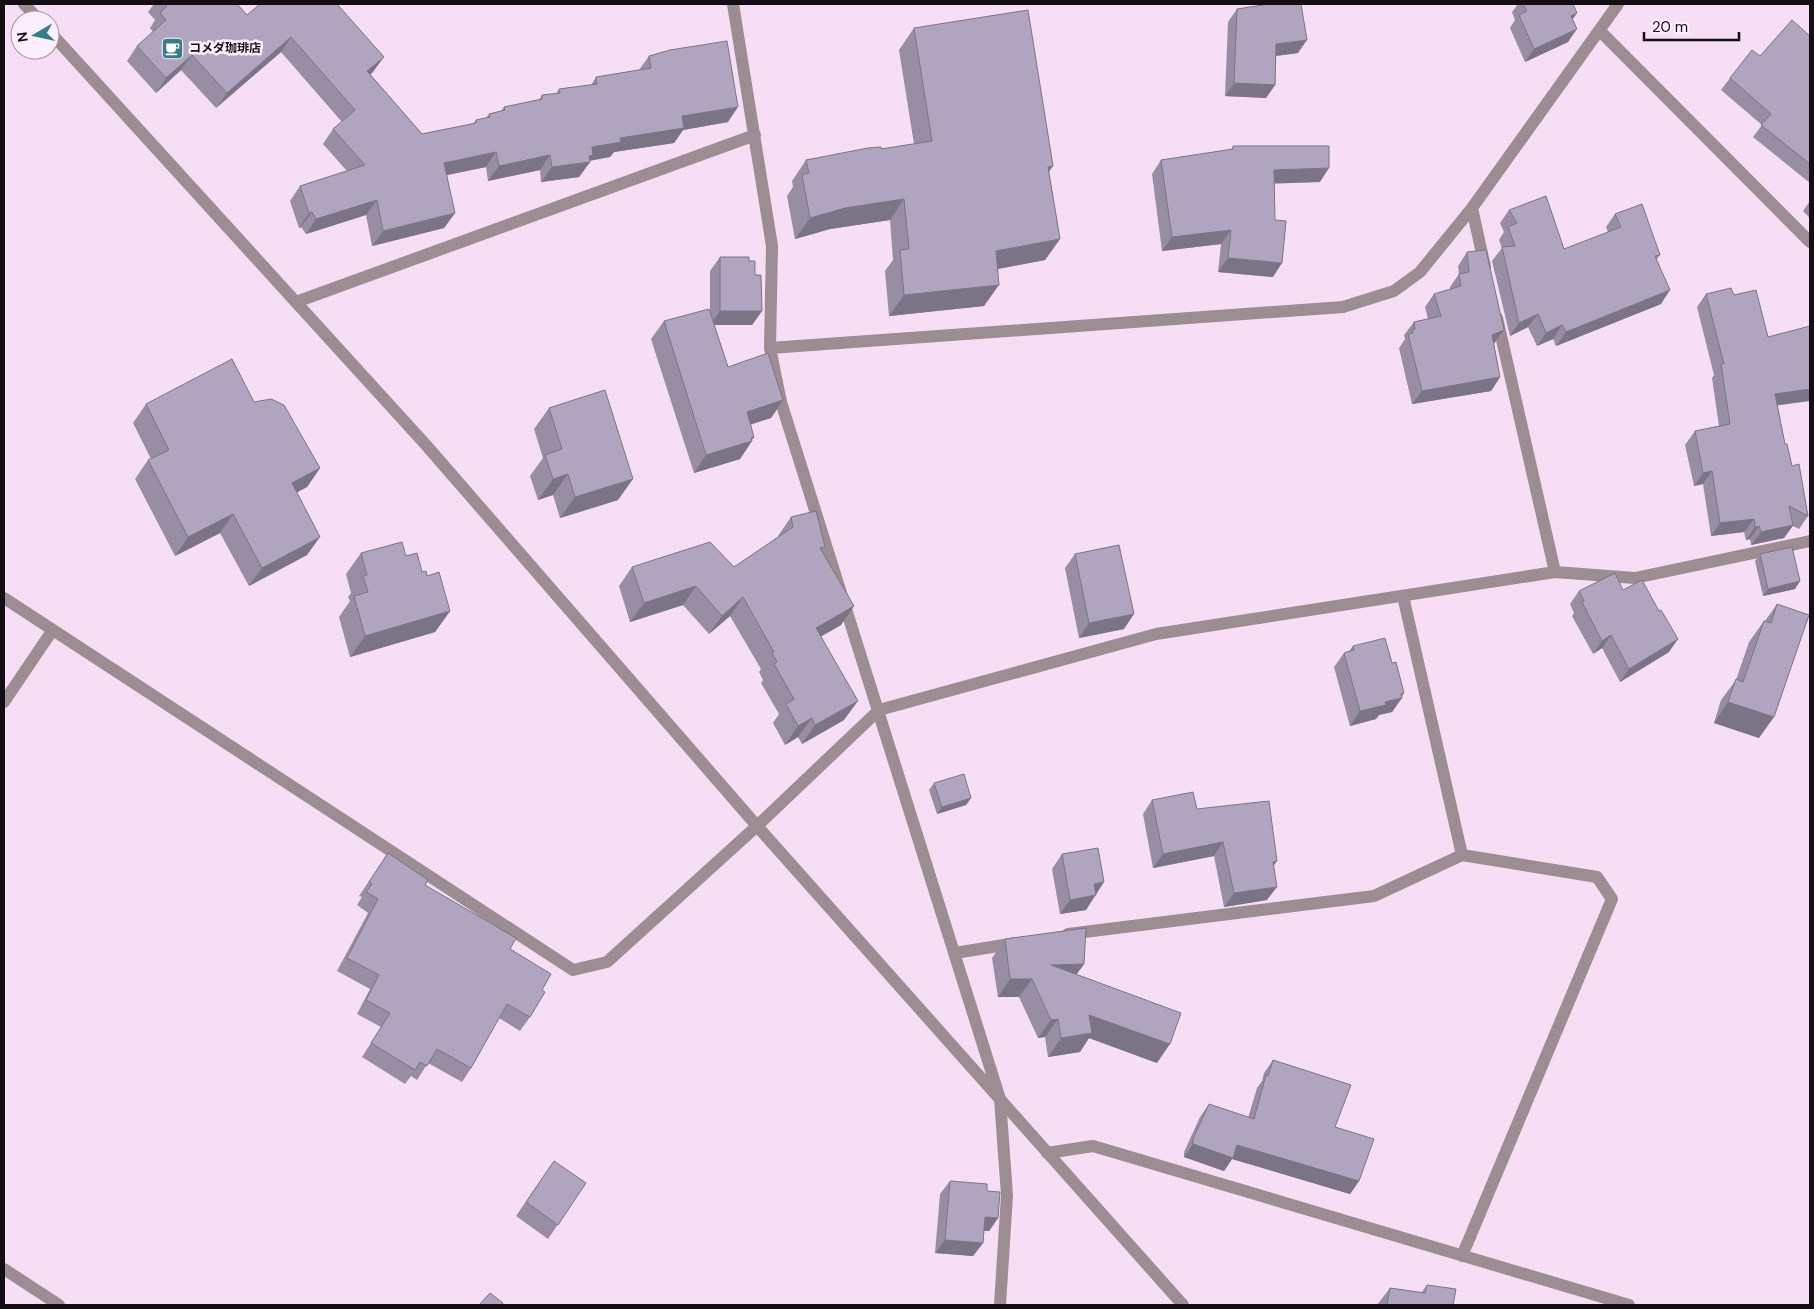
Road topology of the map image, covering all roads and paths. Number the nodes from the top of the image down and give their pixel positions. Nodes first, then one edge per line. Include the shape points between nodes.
1 (734, 4) edge
2 (1618, 4) edge
3 (1600, 31) junction
4 (60, 43) edge
5 (755, 135) junction
6 (1472, 208) junction
7 (1810, 242) edge
8 (1487, 275) edge
9 (296, 302) junction
10 (1494, 304) edge
11 (770, 348) junction
12 (1810, 542) edge
13 (1555, 572) junction
14 (1403, 596) junction
15 (4, 598) edge
16 (52, 631) junction
17 (4, 702) edge
18 (879, 710) junction
19 (757, 826) junction
20 (1462, 854) junction
21 (1052, 937) edge
22 (1032, 940) edge
23 (955, 953) junction
24 (1000, 1099) junction
25 (1047, 1152) junction
26 (1462, 1256) junction
27 (4, 1269) edge
28 (59, 1305) edge
29 (1000, 1305) edge
30 (1183, 1305) edge
31 (1629, 1305) edge

1 - 5 street
2 - 3 street
3 - 6 street
3 - 7 street
4 - 9 street
5 - 9 street
5 - 11 street via 772,246
6 - 8 street
6 - 11 street via 1420,272 1394,291 1343,307
9 - 19 street via 426,445
10 - 13 street
11 - 18 street via 781,402
12 - 13 street via 1635,578
13 - 14 street
14 - 18 street via 1156,634
14 - 20 street
15 - 16 street
16 - 17 street
16 - 19 street via 573,970 607,962
18 - 19 street
18 - 23 street
19 - 24 street
20 - 21 street via 1374,896
20 - 26 street via 1597,877 1612,899
22 - 23 street
23 - 24 street
24 - 25 street
24 - 29 street via 1007,1194
25 - 26 street via 1094,1146
25 - 30 street
26 - 31 street
27 - 28 street

